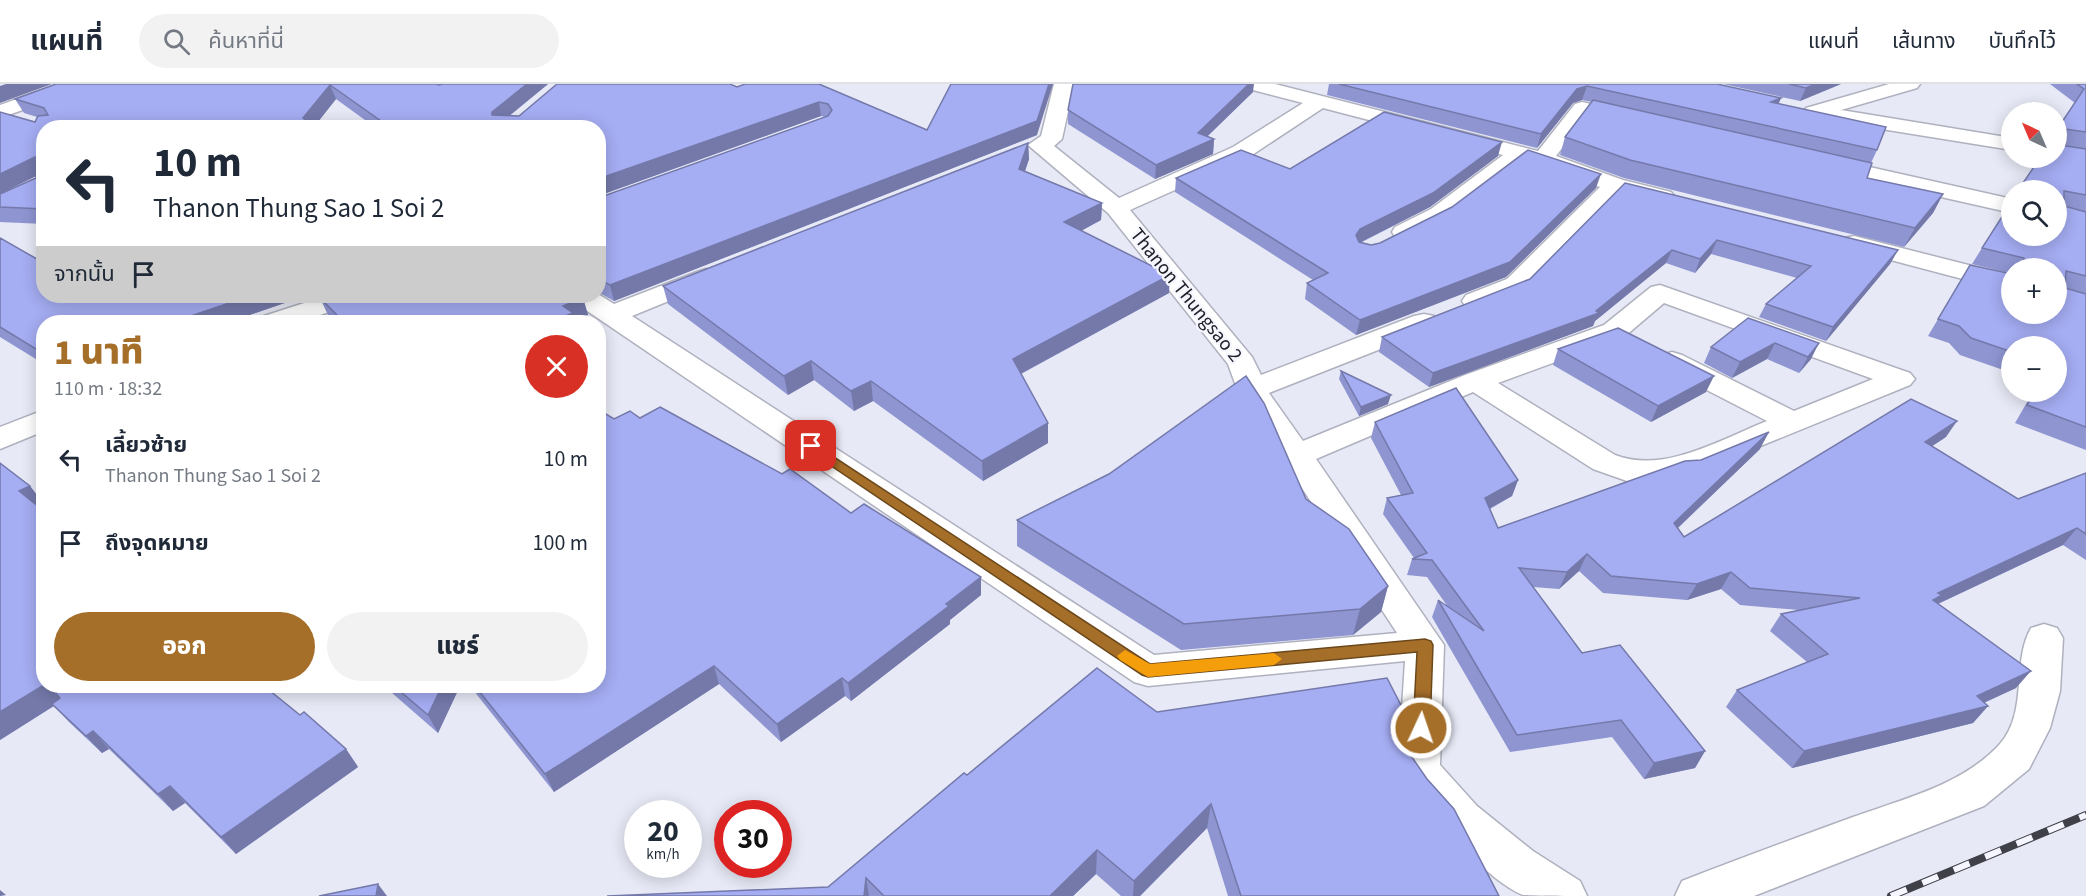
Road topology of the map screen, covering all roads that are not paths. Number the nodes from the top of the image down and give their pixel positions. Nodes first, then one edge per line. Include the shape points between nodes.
1 (77, 84) edge
2 (1064, 84) edge
3 (1252, 84) edge
4 (1910, 84) edge
5 (1319, 102) junction
6 (0, 113) edge
7 (34, 124) edge
8 (1651, 124) edge
9 (2001, 142) edge
10 (1519, 154) junction
11 (1801, 158) edge
12 (1543, 159) junction
13 (1614, 185) junction
14 (1683, 202) edge
15 (2001, 203) edge
16 (1116, 208) junction
17 (1832, 238) edge
18 (1388, 240) edge
19 (730, 267) edge
20 (2001, 281) edge
21 (330, 303) edge
22 (595, 303) edge
23 (613, 314) junction
24 (294, 315) edge
25 (1632, 340) junction
26 (1475, 381) junction
27 (1252, 389) junction
28 (1793, 422) junction
29 (36, 423) edge
30 (0, 439) edge
31 (1296, 455) junction
32 (2044, 638) dead end
33 (1425, 645) junction
34 (1564, 896) edge
35 (1698, 896) edge

1 - 6 street
2 - 16 street, Thanon Thungsao 2 via 1052,139 1028,149
3 - 5 street
4 - 9 street via 1813,112
5 - 10 street
5 - 16 street via 1241,152
6 - 7 street
8 - 12 street via 1582,108
10 - 12 street
10 - 18 street via 1439,214
11 - 15 street
12 - 13 street
13 - 14 street
13 - 27 street via 1516,285
16 - 27 street, Thanon Thungsao 2 via 1242,363
17 - 20 street
19 - 23 street
21 - 24 street
22 - 23 street
23 - 33 street via 1148,671
25 - 26 street
25 - 28 street
25 - 28 street via 1660,293 1900,379
26 - 28 street via 1605,462 1627,471 1681,466
26 - 31 street
27 - 31 street, Thanon Thungsao 2
29 - 30 street
31 - 33 street, Thanon Thungsao 2
32 - 35 street via 2040,691 2030,728 2014,757 1969,793
33 - 34 street via 1419,770 1461,820 1517,866

